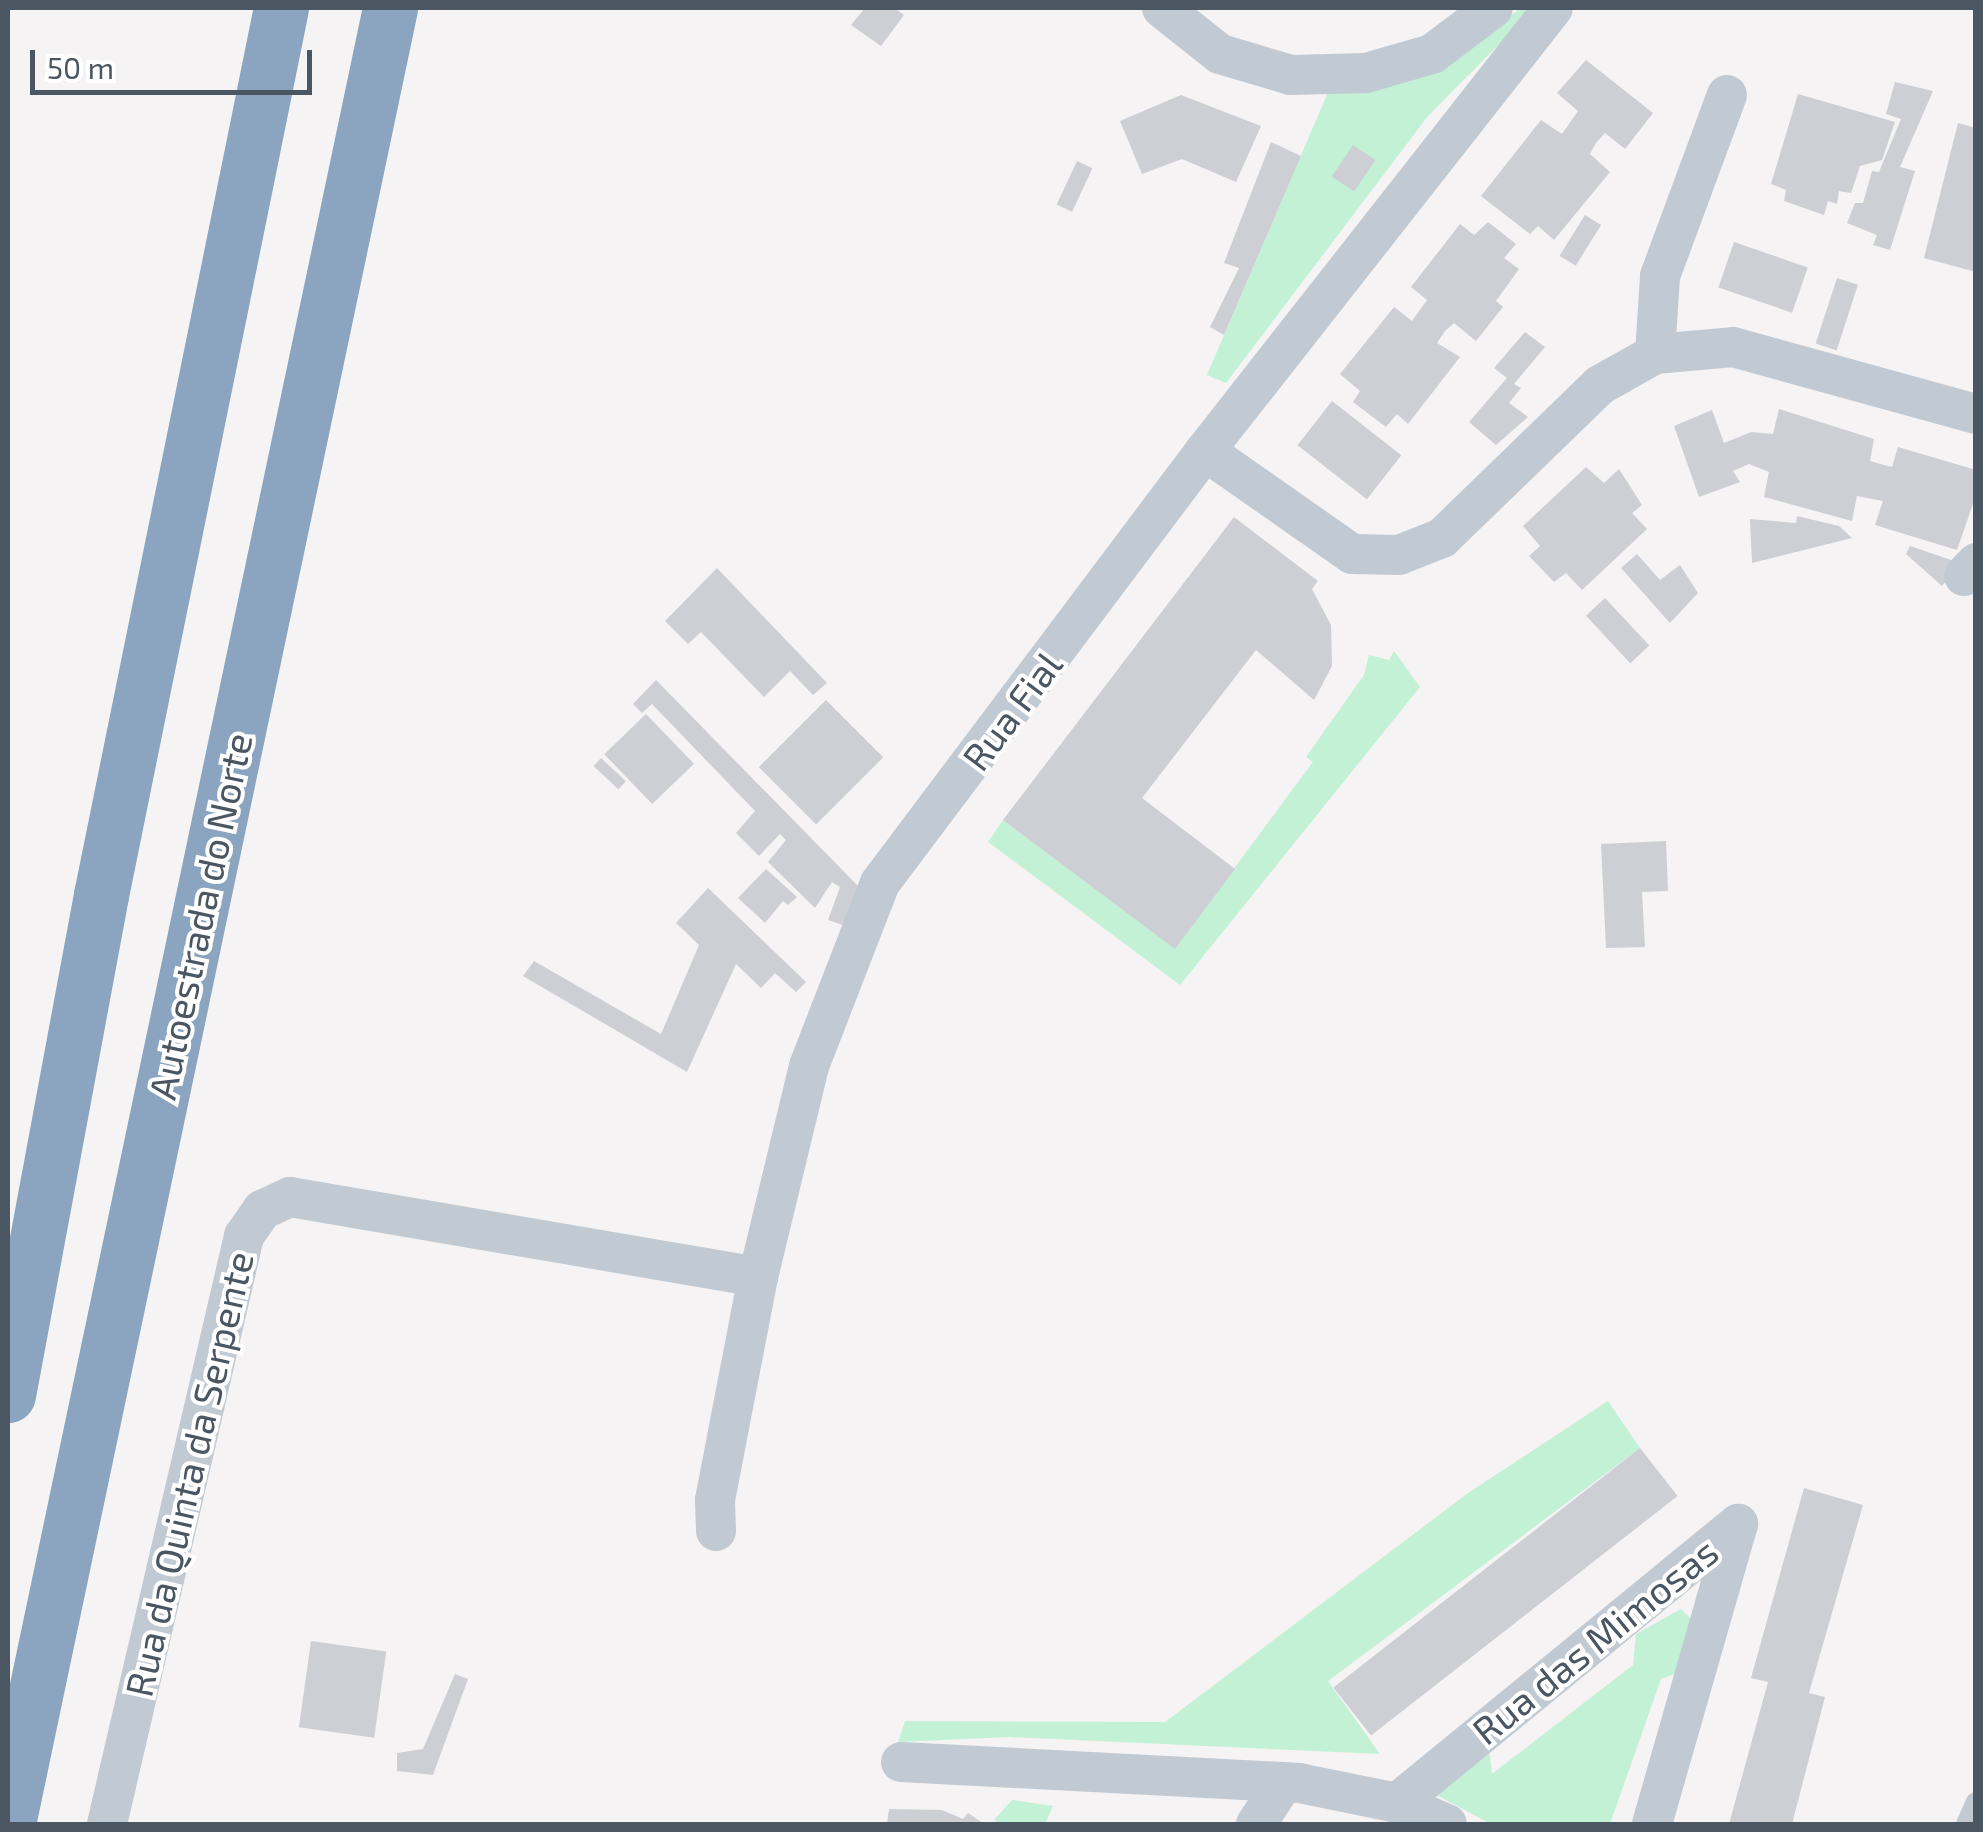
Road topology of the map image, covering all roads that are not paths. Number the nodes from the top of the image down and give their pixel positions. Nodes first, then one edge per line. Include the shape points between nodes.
1 (281, 8) edge
2 (390, 8) edge
3 (1162, 8) edge
4 (1492, 8) edge
5 (1553, 8) edge
6 (1727, 95) dead end
7 (1654, 354) junction
8 (1976, 414) edge
9 (1206, 451) junction
10 (758, 1278) junction
11 (8, 1395) edge
12 (716, 1531) dead end
13 (902, 1762) dead end
14 (1284, 1782) junction
15 (1397, 1802) junction
16 (1976, 1802) edge
17 (8, 1824) edge
18 (106, 1824) edge
19 (1256, 1824) edge
20 (1446, 1824) edge
21 (1652, 1824) edge
22 (1966, 1824) edge

1 - 11 highway via 101,895
2 - 17 highway, Autoestrada do Norte
3 - 4 street via 1220,54 1291,75 1366,73 1432,54
5 - 9 street, Rua Fial
6 - 7 street via 1660,276
7 - 8 street via 1733,348
7 - 9 street via 1600,385 1442,538 1398,555 1352,554
9 - 10 street, Rua Fial via 880,884 809,1066
10 - 12 street, Rua Fial via 715,1500
10 - 18 street, Rua da Quinta da Serpente via 290,1198 262,1210 244,1236
13 - 14 street
14 - 15 street
14 - 19 street
15 - 20 street
15 - 21 street, Rua das Mimosas via 1738,1524
16 - 22 lane

